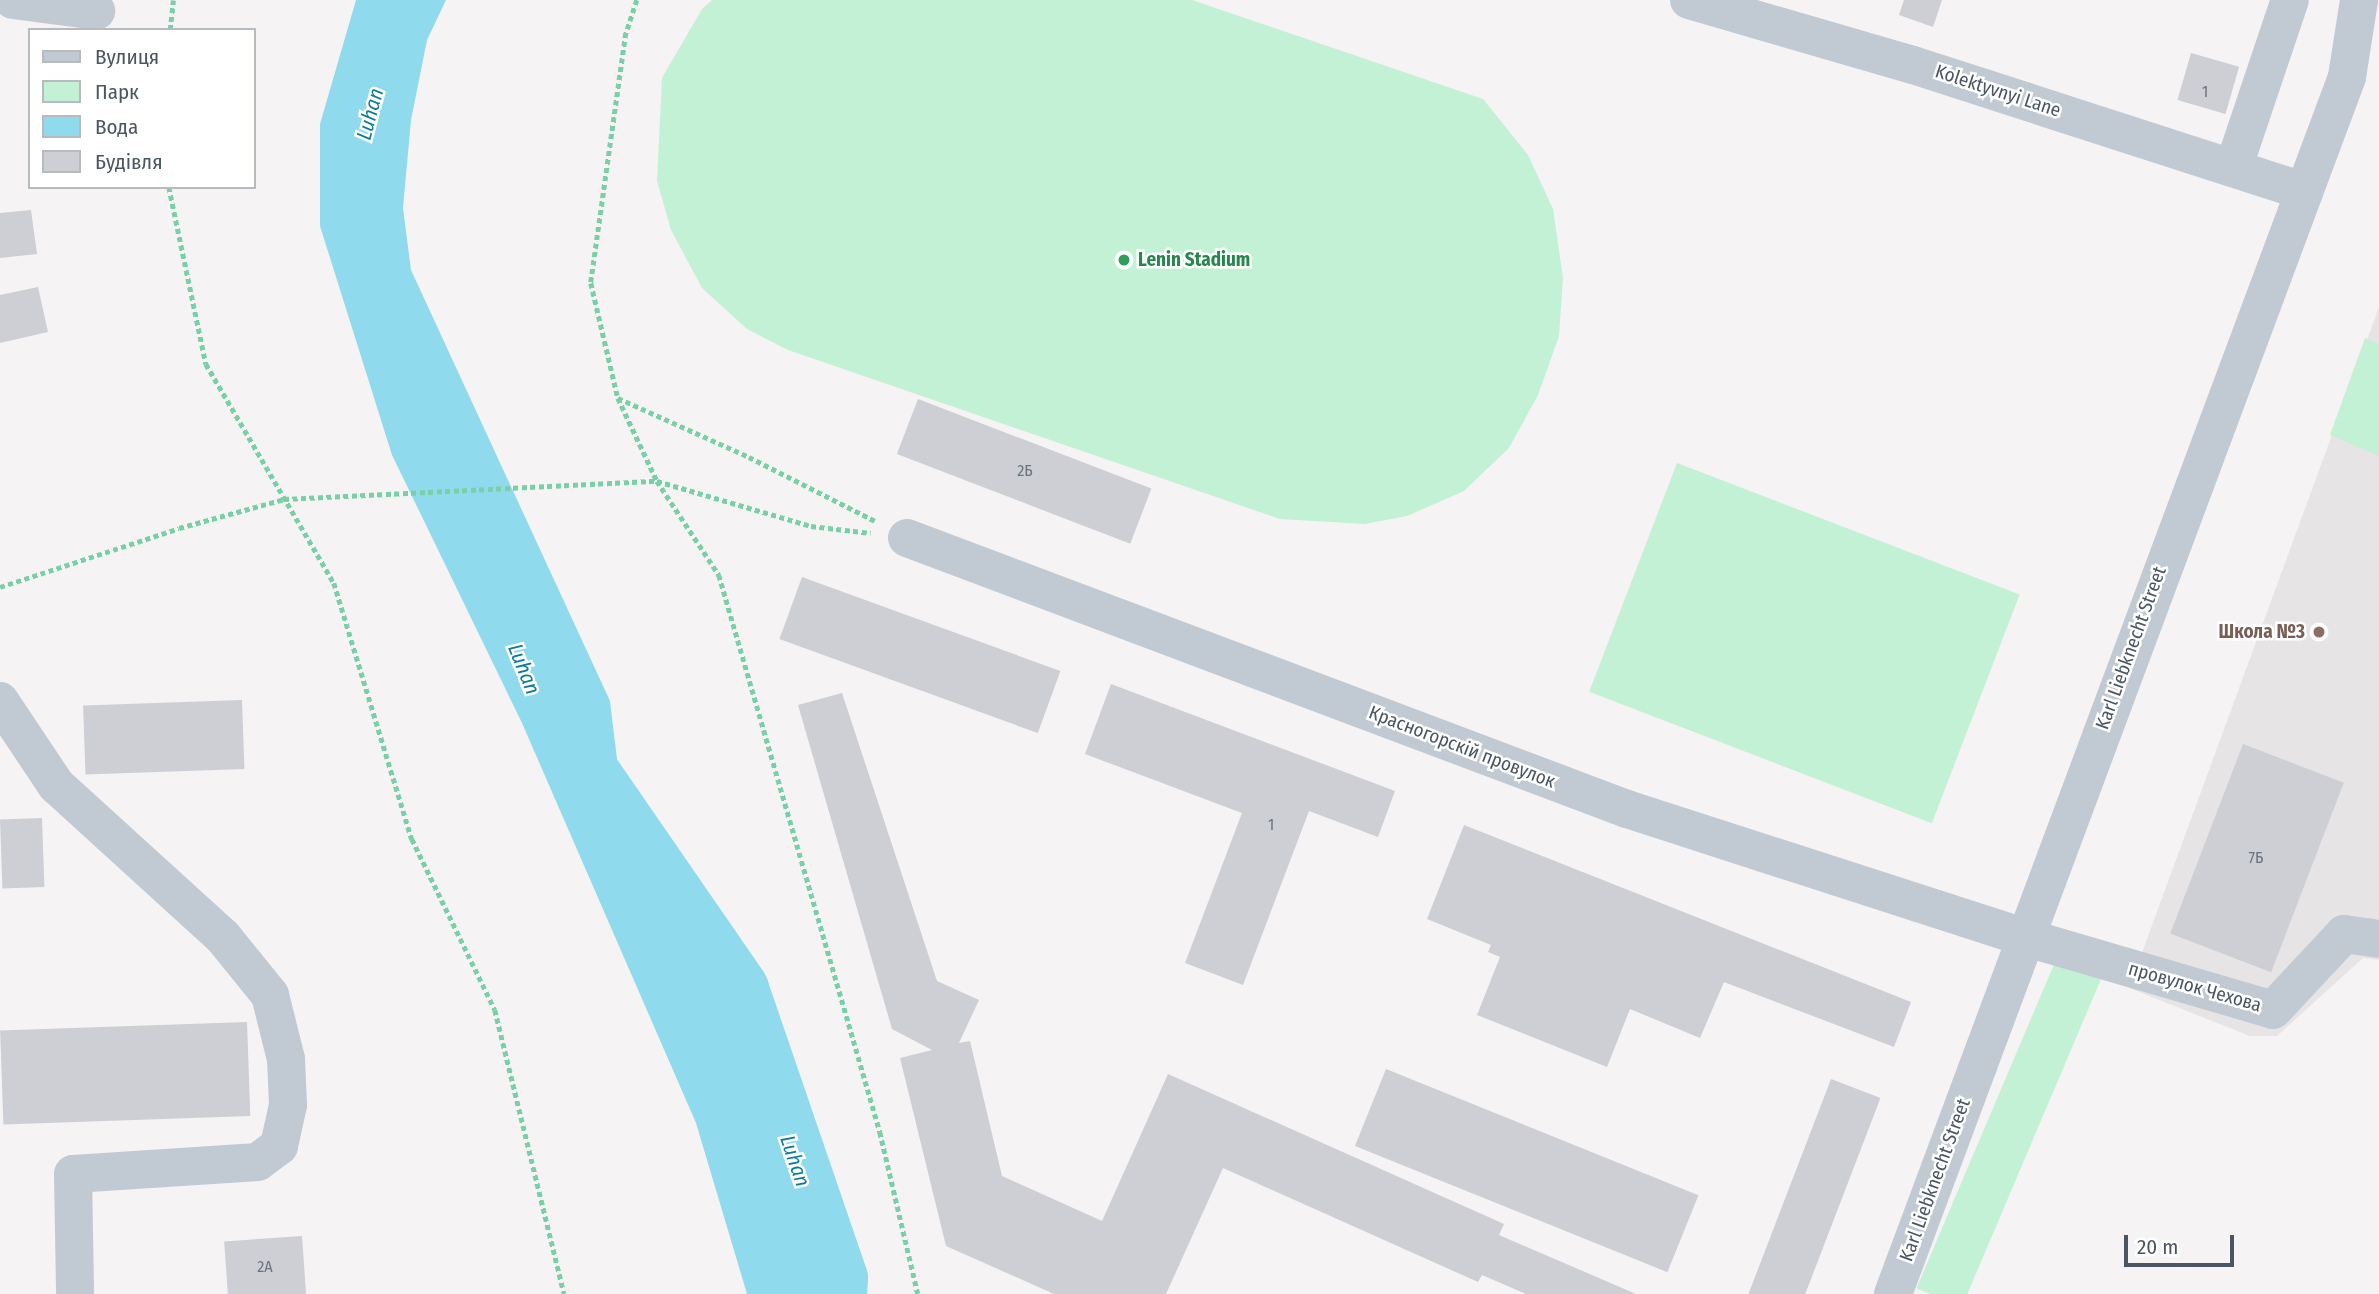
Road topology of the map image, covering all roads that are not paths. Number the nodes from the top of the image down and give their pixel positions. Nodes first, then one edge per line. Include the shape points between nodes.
1 (13, 0) edge
2 (1689, 0) edge
3 (2290, 0) edge
4 (2359, 0) edge
5 (96, 12) dead end
6 (2363, 80) edge
7 (2234, 166) junction
8 (2304, 191) junction
9 (907, 538) road end
10 (0, 701) edge
11 (2024, 937) junction
12 (2379, 939) edge
13 (75, 1294) edge
14 (1893, 1294) edge

1 - 5 street
2 - 7 street, Kolektyvnyi Lane
3 - 7 street
4 - 6 street, Karl Liebknecht Street
6 - 8 street, Karl Liebknecht Street
7 - 8 street, Kolektyvnyi Lane
8 - 11 street, Karl Liebknecht Street
9 - 11 street, Красногорскій провулок via 1627,809
10 - 13 street via 56,785 223,937 270,995 286,1059 288,1105 279,1146 258,1162 73,1174
11 - 12 street, провулок Чехова via 2273,1010 2344,934
11 - 14 street, Karl Liebknecht Street

